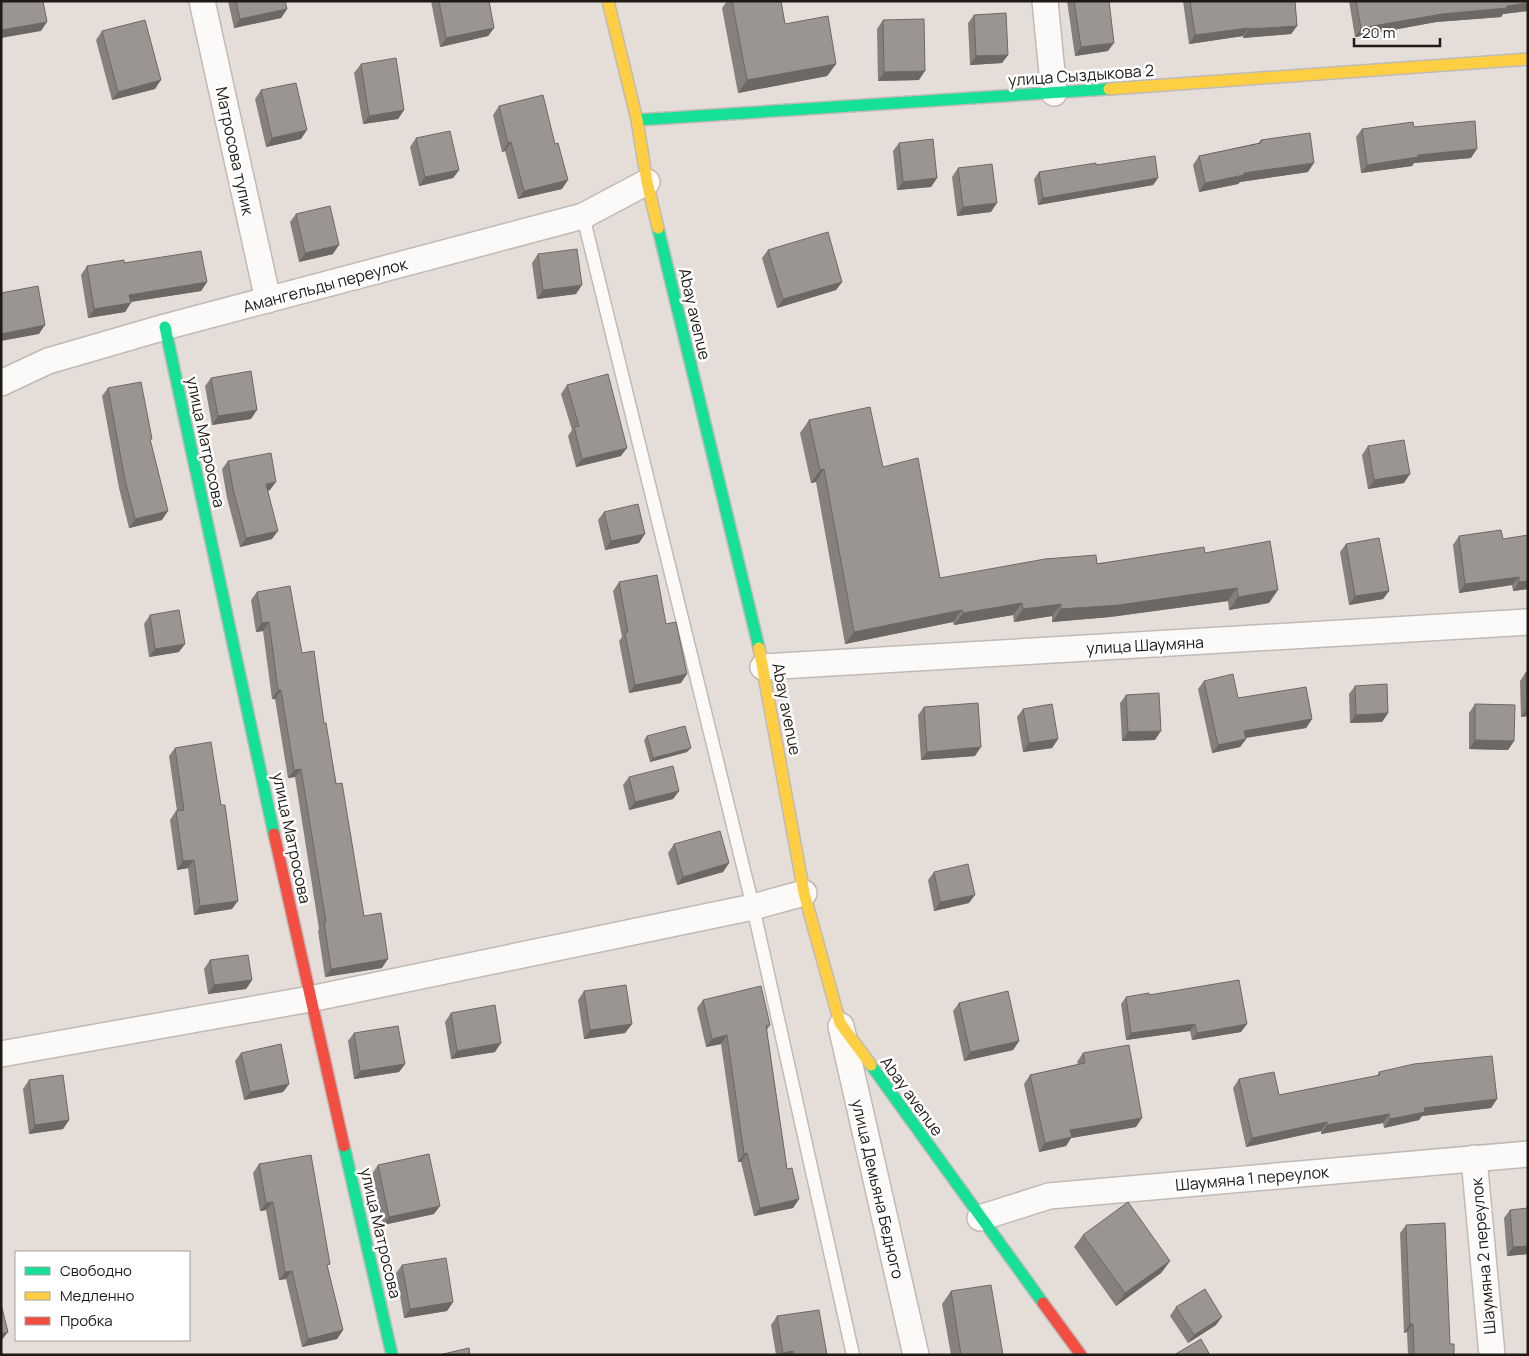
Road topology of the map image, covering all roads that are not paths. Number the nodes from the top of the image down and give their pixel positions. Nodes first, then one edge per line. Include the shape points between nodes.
1 (202, 1) edge
2 (608, 1) edge
3 (1045, 1) edge
4 (1528, 59) edge
5 (1054, 93) junction
6 (637, 120) junction
7 (647, 182) junction
8 (583, 216) junction
9 (268, 300) junction
10 (165, 327) junction
11 (1, 383) edge
12 (1528, 622) edge
13 (763, 668) junction
14 (804, 893) junction
15 (753, 907) junction
16 (310, 999) junction
17 (840, 1023) junction
18 (1, 1054) edge
19 (1528, 1154) edge
20 (1474, 1158) junction
21 (980, 1218) junction
22 (392, 1355) edge
23 (853, 1355) edge
24 (916, 1355) edge
25 (1081, 1355) edge
26 (1492, 1355) edge

1 - 9 street, Матросова тупик
2 - 6 street, Abay avenue
3 - 5 street
4 - 5 street, улица Сыздыкова 2
5 - 6 street, улица Сыздыкова 2
6 - 7 street, Abay avenue
7 - 8 street, Амангельды переулок
7 - 13 street, Abay avenue
8 - 9 street, Амангельды переулок
8 - 15 lane
9 - 10 street, Амангельды переулок
10 - 11 street, Амангельды переулок via 48,361
10 - 16 street, улица Матросова
12 - 13 street, улица Шаумяна
13 - 14 street, Abay avenue
14 - 15 street
14 - 17 street, Abay avenue
15 - 16 street
15 - 23 lane
16 - 18 street
16 - 22 street, улица Матросова
17 - 21 street, Abay avenue
17 - 24 street, улица Демьяна Бедного
19 - 20 street, Шаумяна 1 переулок
20 - 21 street, Шаумяна 1 переулок via 1049,1196
20 - 26 street, Шаумяна 2 переулок
21 - 25 street, Abay avenue

